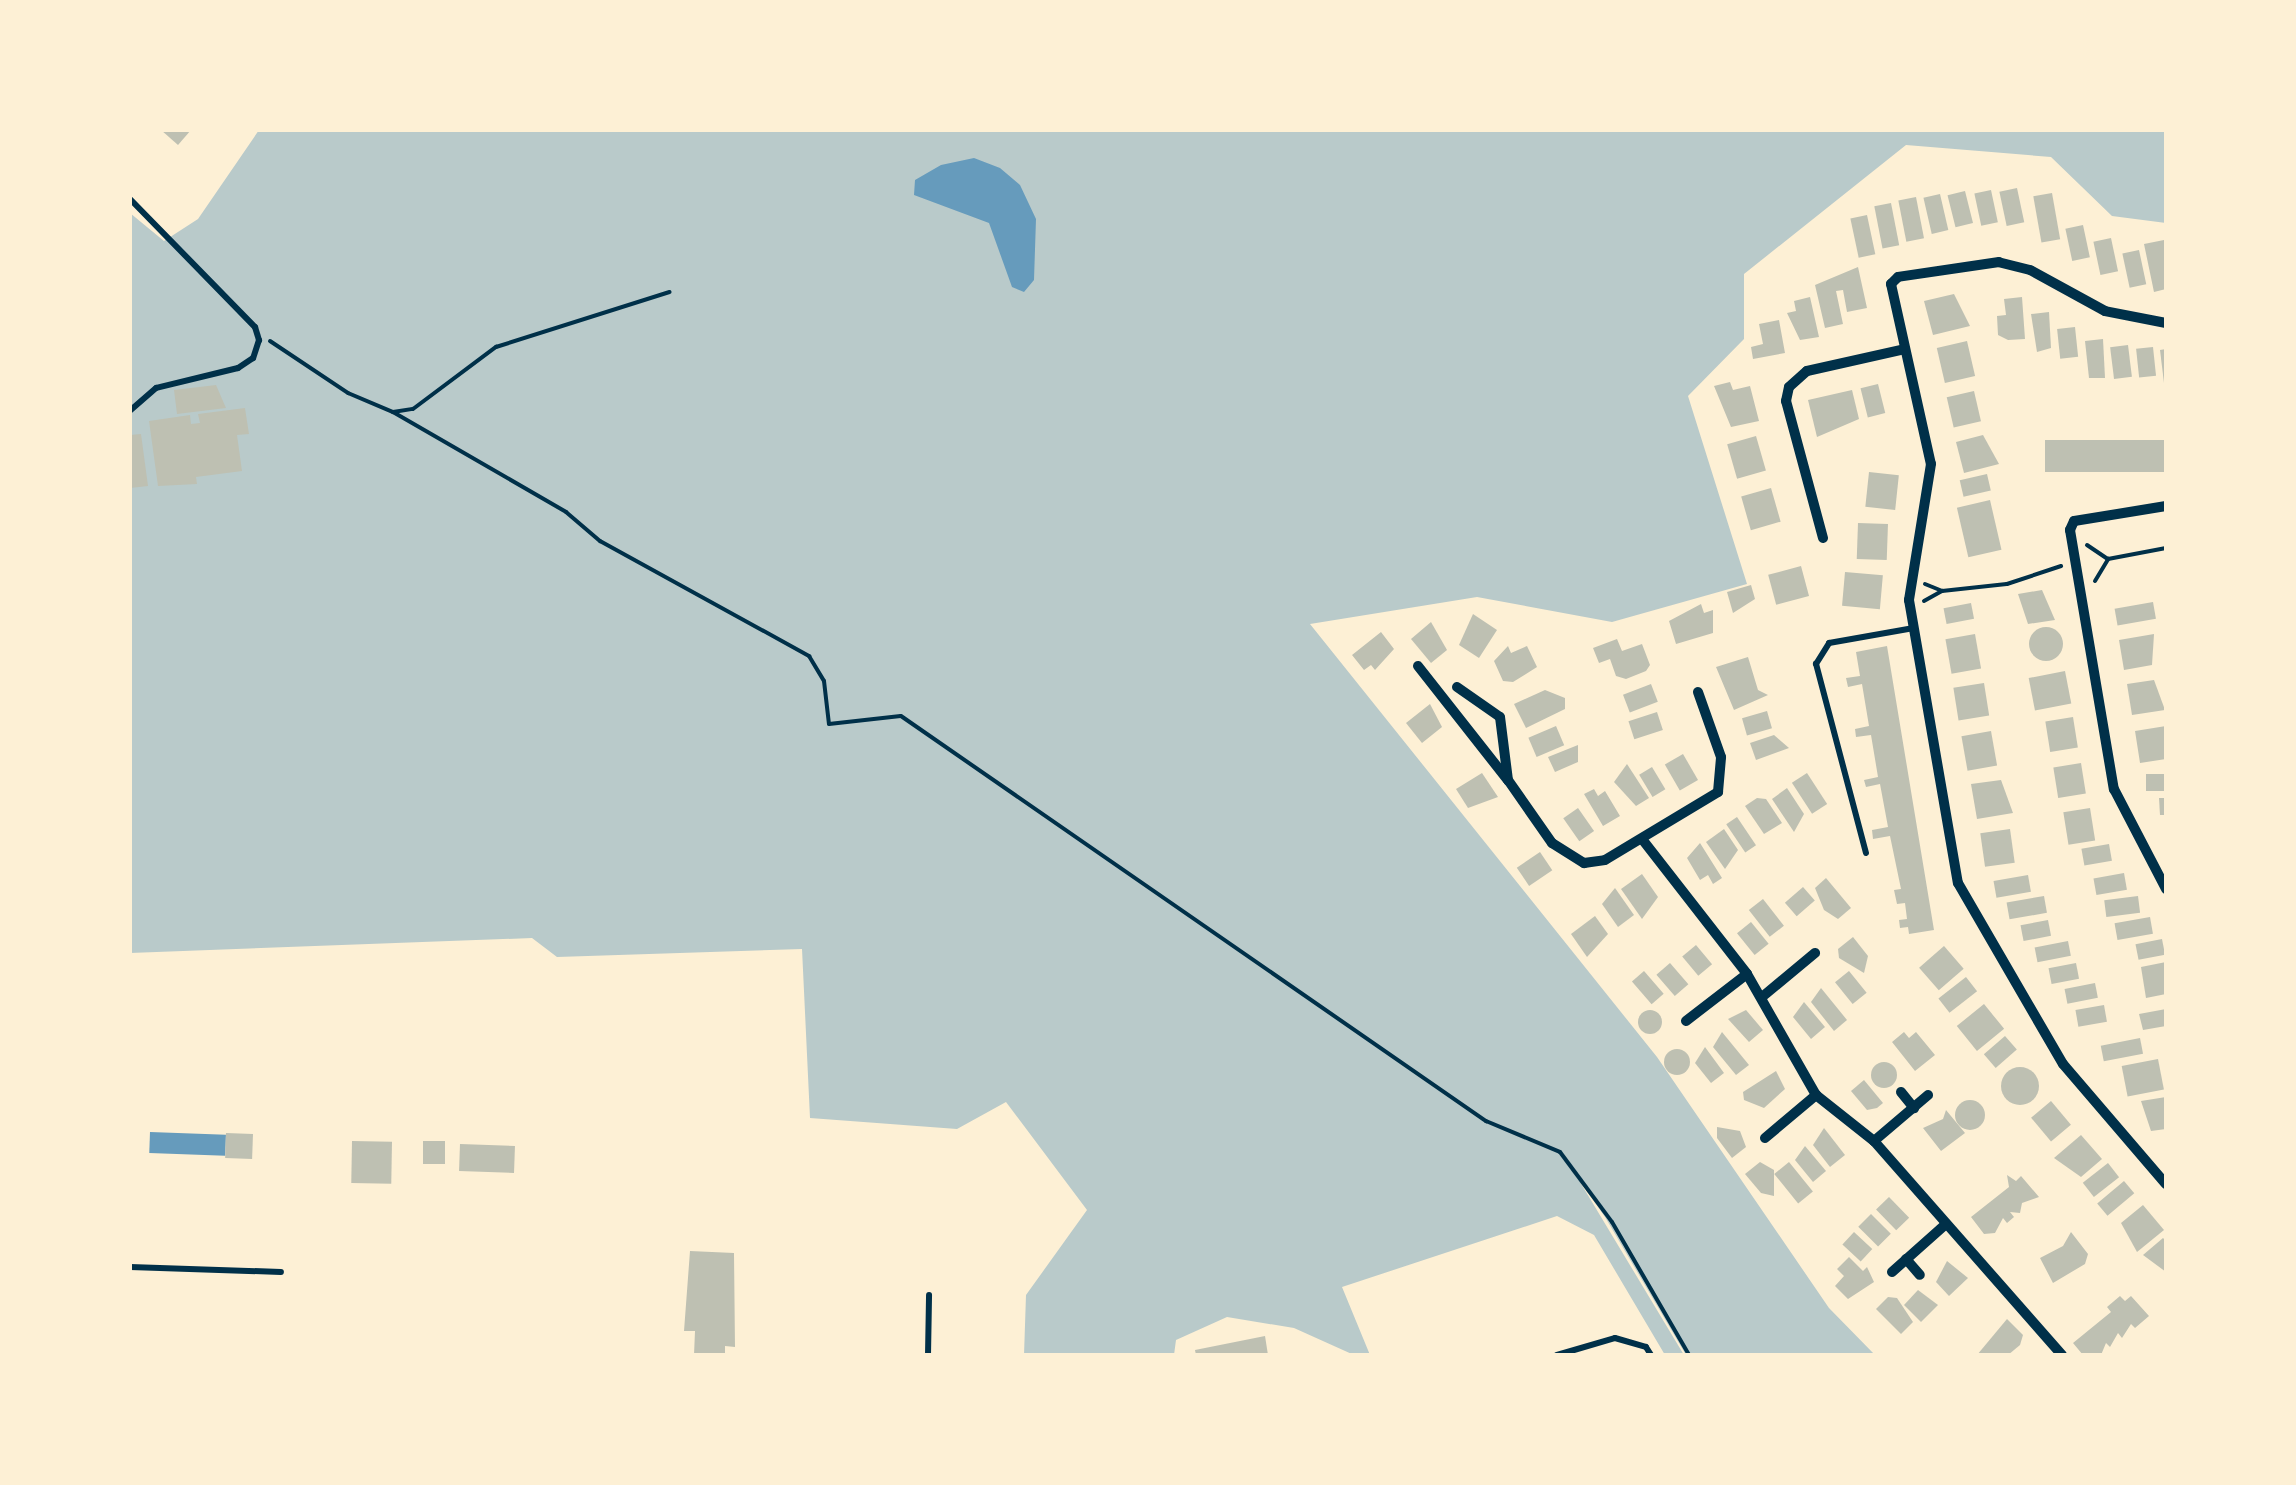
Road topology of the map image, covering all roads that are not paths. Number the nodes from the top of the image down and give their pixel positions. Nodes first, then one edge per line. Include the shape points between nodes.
1 (130, 199) edge
2 (2166, 322) edge
3 (1905, 349) junction
4 (130, 411) edge
5 (2166, 506) edge
6 (1823, 538) dead end
7 (1914, 628) junction
8 (1418, 666) dead end
9 (1457, 688) dead end
10 (1698, 692) dead end
11 (1508, 780) junction
12 (1642, 839) junction
13 (1866, 854) dead end
14 (2166, 889) edge
15 (1816, 953) dead end
16 (1747, 974) junction
17 (1762, 997) junction
18 (1686, 1021) dead end
19 (1901, 1092) dead end
20 (1928, 1095) dead end
21 (1816, 1096) junction
22 (1914, 1108) junction
23 (1765, 1138) dead end
24 (1874, 1141) junction
25 (2166, 1184) edge
26 (1945, 1225) junction
27 (1906, 1259) junction
28 (130, 1267) edge
29 (281, 1272) dead end
30 (1892, 1272) dead end
31 (1920, 1276) dead end
32 (929, 1296) dead end
33 (2060, 1354) edge
34 (928, 1355) edge
35 (1557, 1355) edge
36 (1651, 1355) edge

1 - 4 lane via 256,326 253,358 238,368 156,388
2 - 3 street via 2105,311 2030,270 1986,263 1893,279
3 - 6 street via 1807,371 1789,387 1786,401
3 - 7 street via 1931,464 1912,579
5 - 14 street via 2070,524 2114,789
7 - 13 lane via 1829,643 1816,664
7 - 25 street via 1958,883 2063,1064
8 - 11 street
9 - 11 street via 1500,718
10 - 12 street via 1722,758 1718,792
11 - 12 street via 1566,856 1605,860
12 - 16 street
15 - 17 street
16 - 17 street
16 - 18 street
17 - 21 street
19 - 22 street
20 - 22 street
21 - 23 street via 1773,1124
21 - 24 street
22 - 24 street
24 - 26 street
26 - 27 street
26 - 33 street
27 - 30 street
27 - 31 street
28 - 29 lane
32 - 34 lane
35 - 36 lane via 1615,1338 1646,1346

